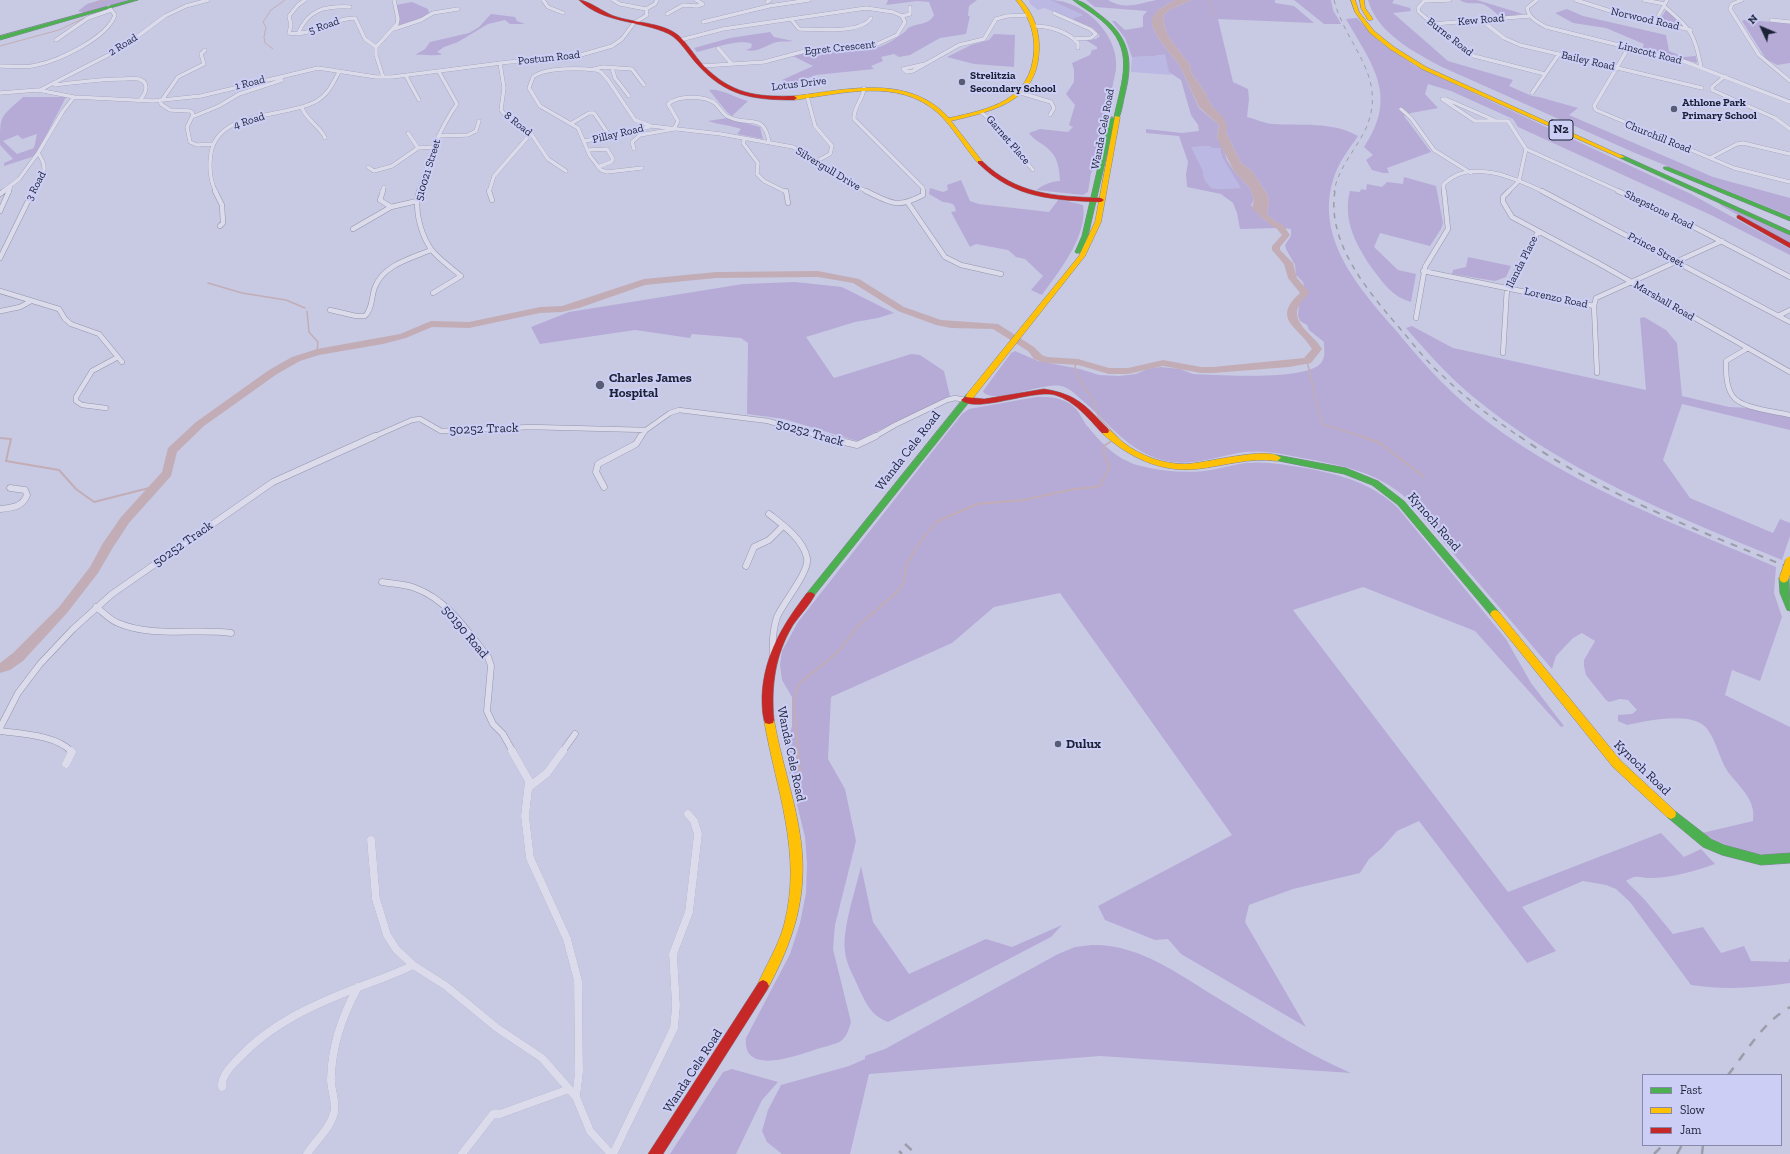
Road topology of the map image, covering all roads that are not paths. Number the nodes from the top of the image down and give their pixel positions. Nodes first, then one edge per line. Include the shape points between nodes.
1 (136, 0) edge
2 (189, 0) edge
3 (208, 0) edge
4 (305, 0) edge
5 (394, 0) edge
6 (543, 0) edge
7 (581, 0) edge
8 (613, 0) edge
9 (657, 0) edge
10 (696, 0) edge
11 (809, 0) edge
12 (1018, 0) edge
13 (1067, 0) edge
14 (1075, 0) edge
15 (1353, 0) edge
16 (1362, 0) edge
17 (1425, 0) edge
18 (1450, 0) edge
19 (1537, 0) edge
20 (1576, 0) edge
21 (1644, 0) edge
22 (1667, 0) edge
23 (1742, 0) edge
24 (768, 1) edge
25 (196, 3) junction
26 (769, 6) junction
27 (1665, 6) junction
28 (350, 7) dead end
29 (910, 8) dead end
30 (110, 9) junction
31 (458, 9) dead end
32 (646, 9) junction
33 (563, 13) dead end
34 (1054, 13) dead end
35 (667, 14) dead end
36 (1028, 15) junction
37 (902, 16) junction
38 (1529, 16) junction
39 (870, 18) dead end
40 (791, 19) junction
41 (1481, 20) junction
42 (1771, 20) dead end
43 (702, 22) dead end
44 (1655, 22) junction
45 (1790, 22) edge
46 (634, 23) junction
47 (1433, 24) junction
48 (1032, 26) junction
49 (394, 29) junction
50 (1691, 30) junction
51 (298, 34) junction
52 (0, 38) edge
53 (1074, 39) junction
54 (56, 40) dead end
55 (680, 40) junction
56 (376, 47) junction
57 (1629, 47) junction
58 (718, 48) dead end
59 (1078, 48) dead end
60 (205, 50) dead end
61 (1559, 54) junction
62 (500, 63) junction
63 (731, 63) junction
64 (925, 64) junction
65 (0, 66) edge
66 (702, 66) junction
67 (1701, 67) junction
68 (612, 68) junction
69 (1617, 68) junction
70 (592, 69) junction
71 (302, 72) junction
72 (339, 72) junction
73 (439, 72) junction
74 (1545, 74) junction
75 (406, 76) junction
76 (1725, 76) junction
77 (383, 77) junction
78 (1790, 81) edge
79 (51, 85) junction
80 (644, 85) dead end
81 (864, 88) junction
82 (1702, 88) dead end
83 (38, 90) junction
84 (0, 93) edge
85 (1020, 93) junction
86 (1532, 93) dead end
87 (629, 96) dead end
88 (807, 96) junction
89 (74, 97) junction
90 (161, 100) junction
91 (418, 100) dead end
92 (139, 101) junction
93 (1790, 102) edge
94 (1458, 104) junction
95 (302, 108) junction
96 (1401, 109) dead end
97 (1455, 109) junction
98 (981, 112) junction
99 (1050, 115) dead end
100 (193, 116) junction
101 (947, 120) junction
102 (1494, 120) junction
103 (478, 121) dead end
104 (572, 123) junction
105 (651, 126) junction
106 (674, 129) junction
107 (1790, 129) edge
108 (527, 130) junction
109 (408, 133) dead end
110 (609, 135) junction
111 (438, 136) junction
112 (325, 138) dead end
113 (745, 138) junction
114 (585, 141) junction
115 (769, 142) junction
116 (213, 144) junction
117 (433, 147) junction
118 (418, 148) junction
119 (634, 149) dead end
120 (1526, 149) junction
121 (588, 150) junction
122 (38, 153) junction
123 (1790, 154) edge
124 (1618, 155) junction
125 (1639, 158) junction
126 (1710, 158) junction
127 (817, 161) junction
128 (368, 167) dead end
129 (598, 167) junction
130 (642, 168) dead end
131 (1033, 170) dead end
132 (566, 172) dead end
133 (1471, 172) junction
134 (1519, 181) junction
135 (1790, 182) edge
136 (11, 185) junction
137 (384, 187) dead end
138 (0, 194) edge
139 (492, 200) dead end
140 (1097, 200) junction
141 (417, 201) junction
142 (788, 203) dead end
143 (908, 203) junction
144 (391, 207) junction
145 (0, 211) edge
146 (1790, 218) edge
147 (1790, 225) edge
148 (220, 226) dead end
149 (353, 229) dead end
150 (1538, 232) junction
151 (1790, 233) edge
152 (1722, 241) junction
153 (1790, 246) edge
154 (431, 250) junction
155 (0, 258) edge
156 (1678, 261) junction
157 (1423, 271) junction
158 (1001, 274) dead end
159 (1790, 277) edge
160 (1631, 282) junction
161 (1507, 288) junction
162 (0, 291) edge
163 (433, 293) dead end
164 (31, 301) junction
165 (1594, 306) junction
166 (330, 310) dead end
167 (1790, 310) edge
168 (1, 311) dead end
169 (1778, 316) junction
170 (1416, 318) dead end
171 (1790, 322) edge
172 (1748, 348) junction
173 (1503, 353) dead end
174 (1790, 372) edge
175 (1597, 373) dead end
176 (965, 400) junction
177 (106, 408) dead end
178 (1790, 414) edge
179 (646, 430) junction
180 (604, 487) dead end
181 (10, 488) dead end
182 (0, 509) edge
183 (769, 514) dead end
184 (783, 526) junction
185 (1790, 561) edge
186 (746, 566) dead end
187 (382, 582) dead end
188 (96, 607) junction
189 (1790, 607) edge
190 (230, 633) dead end
191 (773, 654) junction
192 (0, 728) edge
193 (0, 731) edge
194 (575, 734) dead end
195 (66, 764) dead end
196 (529, 787) junction
197 (688, 814) dead end
198 (371, 840) dead end
199 (1790, 858) edge
200 (413, 965) junction
201 (358, 987) junction
202 (222, 1087) dead end
203 (569, 1089) junction
204 (576, 1097) junction
205 (307, 1154) edge
206 (462, 1154) edge
207 (612, 1154) edge
208 (654, 1154) edge

1 - 30 main road
2 - 25 street
3 - 25 street, 2 Road
4 - 51 street, 5 Road via 298,4 289,16 289,33
5 - 49 street via 398,19
6 - 33 street via 548,7
7 - 46 main road, Lotus Drive via 601,13
8 - 32 street via 620,4
9 - 32 street
10 - 35 street via 703,4 683,5
11 - 26 street
12 - 36 main road
13 - 140 main road, Wanda Cele Road via 1101,21 1114,35 1121,52 1120,78
14 - 140 main road, Wanda Cele Road via 1106,21 1123,43 1126,53 1127,66
15 - 124 main road, N2 via 1355,9 1372,31 1407,58
16 - 125 main road, N2 via 1363,8 1380,31 1414,56
17 - 18 street
17 - 47 street, Burne Road via 1418,10
19 - 38 street via 1528,8
20 - 44 street, Norwood Road
21 - 27 street
22 - 27 street
23 - 78 street via 1732,4 1730,9 1759,55
24 - 26 street
25 - 79 street, 2 Road via 166,16 122,48
26 - 43 street
27 - 44 street
27 - 50 street
28 - 51 street via 328,7 311,13 304,20
29 - 37 street via 910,14
30 - 52 main road
30 - 54 street via 88,18
30 - 65 street via 115,16 113,20 92,40 70,52 36,65
31 - 49 street via 433,13
32 - 46 street, Postum Road via 647,15
34 - 53 street via 1096,34 1091,38
36 - 48 main road
36 - 64 street via 1000,17 984,39 959,45
37 - 40 street via 889,10 866,8
37 - 63 street, Egret Crescent via 906,22 902,30 882,44 817,49 764,62
38 - 41 street, Kew Road
38 - 57 street, Linscott Road via 1552,29
39 - 40 street via 866,25 835,30 797,28
40 - 55 street via 715,31
41 - 47 street, Kew Road
41 - 61 street, Bailey Road via 1509,41
42 - 45 street
44 - 50 street, Norwood Road
46 - 55 main road, Lotus Drive via 664,28
46 - 62 street, Postum Road via 619,42 599,51 567,59
47 - 74 street, Burne Road via 1474,56
48 - 53 street via 1047,26
48 - 85 main road via 1037,41 1036,70
49 - 56 street
50 - 67 street via 1697,43
51 - 56 street, 5 Road via 353,18 360,26 365,39
53 - 59 street via 1078,43
55 - 66 main road, Lotus Drive
56 - 77 street, 5 Road via 375,53 383,68
57 - 67 street, Linscott Road
57 - 69 street, Churchill Road
58 - 63 street
60 - 90 street via 200,54 204,64 178,77
61 - 69 street, Bailey Road
61 - 74 street
62 - 73 street, 1 Road
62 - 108 street, 8 Road via 504,88 501,110
63 - 66 street, Egret Crescent
64 - 64 street via 906,68 903,69 911,72
66 - 88 main road, Lotus Drive via 721,85 743,96 774,100
67 - 76 street, Linscott Road
68 - 70 street
68 - 80 street via 632,70
68 - 87 street via 615,78
69 - 82 street, Bailey Road
69 - 126 street, Churchill Road via 1594,106 1596,110
70 - 104 street via 540,73 533,78 530,85 530,91 538,104
70 - 105 street, Silvergull Drive via 604,74 637,122
71 - 72 street, 1 Road via 322,68
71 - 90 street, 1 Road via 201,96
71 - 100 street via 239,94 219,106
72 - 77 street, 1 Road
72 - 95 street, 4 Road via 326,95
73 - 75 street, 1 Road
73 - 111 street, 510021 Street via 457,104
74 - 86 street
75 - 77 street, 1 Road
75 - 91 street
76 - 93 street, Linscott Road
76 - 107 street via 1712,87 1712,90 1775,118
79 - 83 street, 2 Road
79 - 92 street via 98,79 139,79 145,84 146,89 145,95
81 - 88 main road, Lotus Drive
81 - 101 main road, Lotus Drive via 895,90 915,96 931,104
81 - 143 street via 863,98 854,109 854,119 924,188 923,195
83 - 84 street, 1 Road
83 - 89 street, 1 Road
85 - 98 main road
85 - 99 street via 1051,102 1054,108
88 - 127 street via 814,126 832,146 830,154
89 - 92 street, 1 Road
89 - 122 street, 3 Road
90 - 92 street, 1 Road
90 - 100 street via 161,104 168,106 170,110 189,110
94 - 97 street
94 - 97 street via 1442,99
94 - 102 street
95 - 112 street via 306,120 322,132
95 - 116 street, 4 Road via 238,122 224,130
96 - 133 street via 1433,149
97 - 102 street via 1475,121
98 - 101 main road
98 - 131 street, Garnet Place
100 - 116 street via 187,126 190,142 197,145
101 - 140 main road, Lotus Drive via 986,169 1001,181 1033,192
102 - 120 street via 1508,121
103 - 111 street via 476,131 471,134
104 - 110 street via 593,113
104 - 114 street
105 - 106 street, Silvergull Drive
105 - 110 street, Pillay Road
106 - 113 street, Silvergull Drive
106 - 115 street via 678,121 669,102 682,97 706,100 714,103 726,116 763,125
106 - 119 street via 650,132 637,137 632,142
108 - 132 street, 8 Road via 536,138 548,159
108 - 139 street via 527,138 500,167 489,186 489,196
109 - 118 street
110 - 114 street, Pillay Road
111 - 117 street, 510021 Street
113 - 115 street, Silvergull Drive
113 - 142 street via 743,143 758,163 757,174 764,181 786,191
114 - 121 street
115 - 127 street, Silvergull Drive via 792,147
116 - 148 street, 4 Road via 209,163 214,188 222,205 223,223
117 - 118 street
117 - 141 street, 510021 Street
118 - 128 street via 392,166 374,171
120 - 134 street
120 - 152 street, Shepstone Road
121 - 129 street
121 - 129 street via 607,150 613,159
122 - 136 street via 22,176
122 - 155 street, 3 Road via 45,163 45,170
123 - 126 street via 1744,143
124 - 151 main road, N2
124 - 153 main road via 1625,161 1729,212
125 - 146 main road
125 - 147 main road, N2
126 - 135 street, Churchill Road via 1739,169
127 - 143 street, Silvergull Drive via 830,173 883,200 896,204
129 - 130 street via 607,172
133 - 134 street, Prince Street via 1501,175
133 - 157 street via 1450,178 1443,185 1448,229
134 - 150 street, Ilanda Place via 1503,197 1502,202 1512,217
134 - 156 street, Prince Street
136 - 138 street
136 - 145 street
137 - 144 street via 380,200
140 - 176 main road, Wanda Cele Road via 1081,245 1065,276
141 - 144 street
141 - 154 street, 510021 Street via 420,224
143 - 158 street via 945,257 961,265
144 - 149 street
150 - 160 street, Marshall Road
150 - 161 street, Ilanda Place
152 - 156 street
152 - 159 street, Shepstone Road
154 - 163 street, 510021 Street via 461,276
154 - 166 street via 384,274 377,283 366,315 356,316
156 - 160 street
156 - 169 street, Prince Street
157 - 161 street, Lorenzo Road
157 - 170 street
160 - 165 street via 1596,298
160 - 172 street, Marshall Road
161 - 165 street, Lorenzo Road
161 - 173 street, Ilanda Place
162 - 164 street
164 - 168 street
164 - 177 street via 55,308 71,324 97,332 120,360 92,371 76,397 76,401 82,405
165 - 175 street
167 - 169 street
169 - 171 street, Prince Street
172 - 174 street, Marshall Road
172 - 178 street via 1726,361 1733,397 1745,404
176 - 179 street, 50252 Track via 947,400 858,445 838,442 768,421 679,410 670,412
176 - 191 main road, Wanda Cele Road via 797,612
176 - 199 main road, Kynoch Road via 984,402 1044,391 1057,393 1078,403 1117,443 1158,463 1183,467 1266,456 1346,471 1375,483 1401,503 1617,764 1647,793 1707,843 1722,850 1761,860
179 - 180 street via 636,444 598,464 597,477
179 - 188 street, 50252 Track via 539,427 441,431 420,420 412,420 273,482
181 - 182 street via 25,490 26,499 14,507
183 - 184 street
184 - 186 street via 770,540 754,547
184 - 191 street via 802,548 808,560 807,566 777,616 771,640
185 - 189 main road, bridge via 1784,578 1786,600
187 - 196 street, 50190 Road via 415,588 436,599 452,612 488,657 491,666 487,711 524,771
188 - 190 street via 116,622 130,626 158,630 210,630
188 - 192 street, 50252 Track via 72,629 32,675 18,693
191 - 208 main road, Wanda Cele Road via 768,677 767,703 774,747 792,817 798,865 796,902 784,943 764,984
193 - 195 street via 64,745 72,752
194 - 196 street via 547,773
196 - 204 street via 525,816 530,858 567,939 578,981 579,1072
197 - 207 street via 694,821 698,834 689,912 673,954 676,1006 674,1028 670,1041
198 - 200 street via 376,898 387,935 396,949
200 - 201 street
200 - 203 street via 542,1058
201 - 202 street via 315,1005 268,1031 237,1059 221,1081
201 - 205 street via 346,1009 332,1067 331,1087 335,1104 333,1115
203 - 204 street
203 - 206 street via 500,1114 493,1114
204 - 207 street via 590,1131

